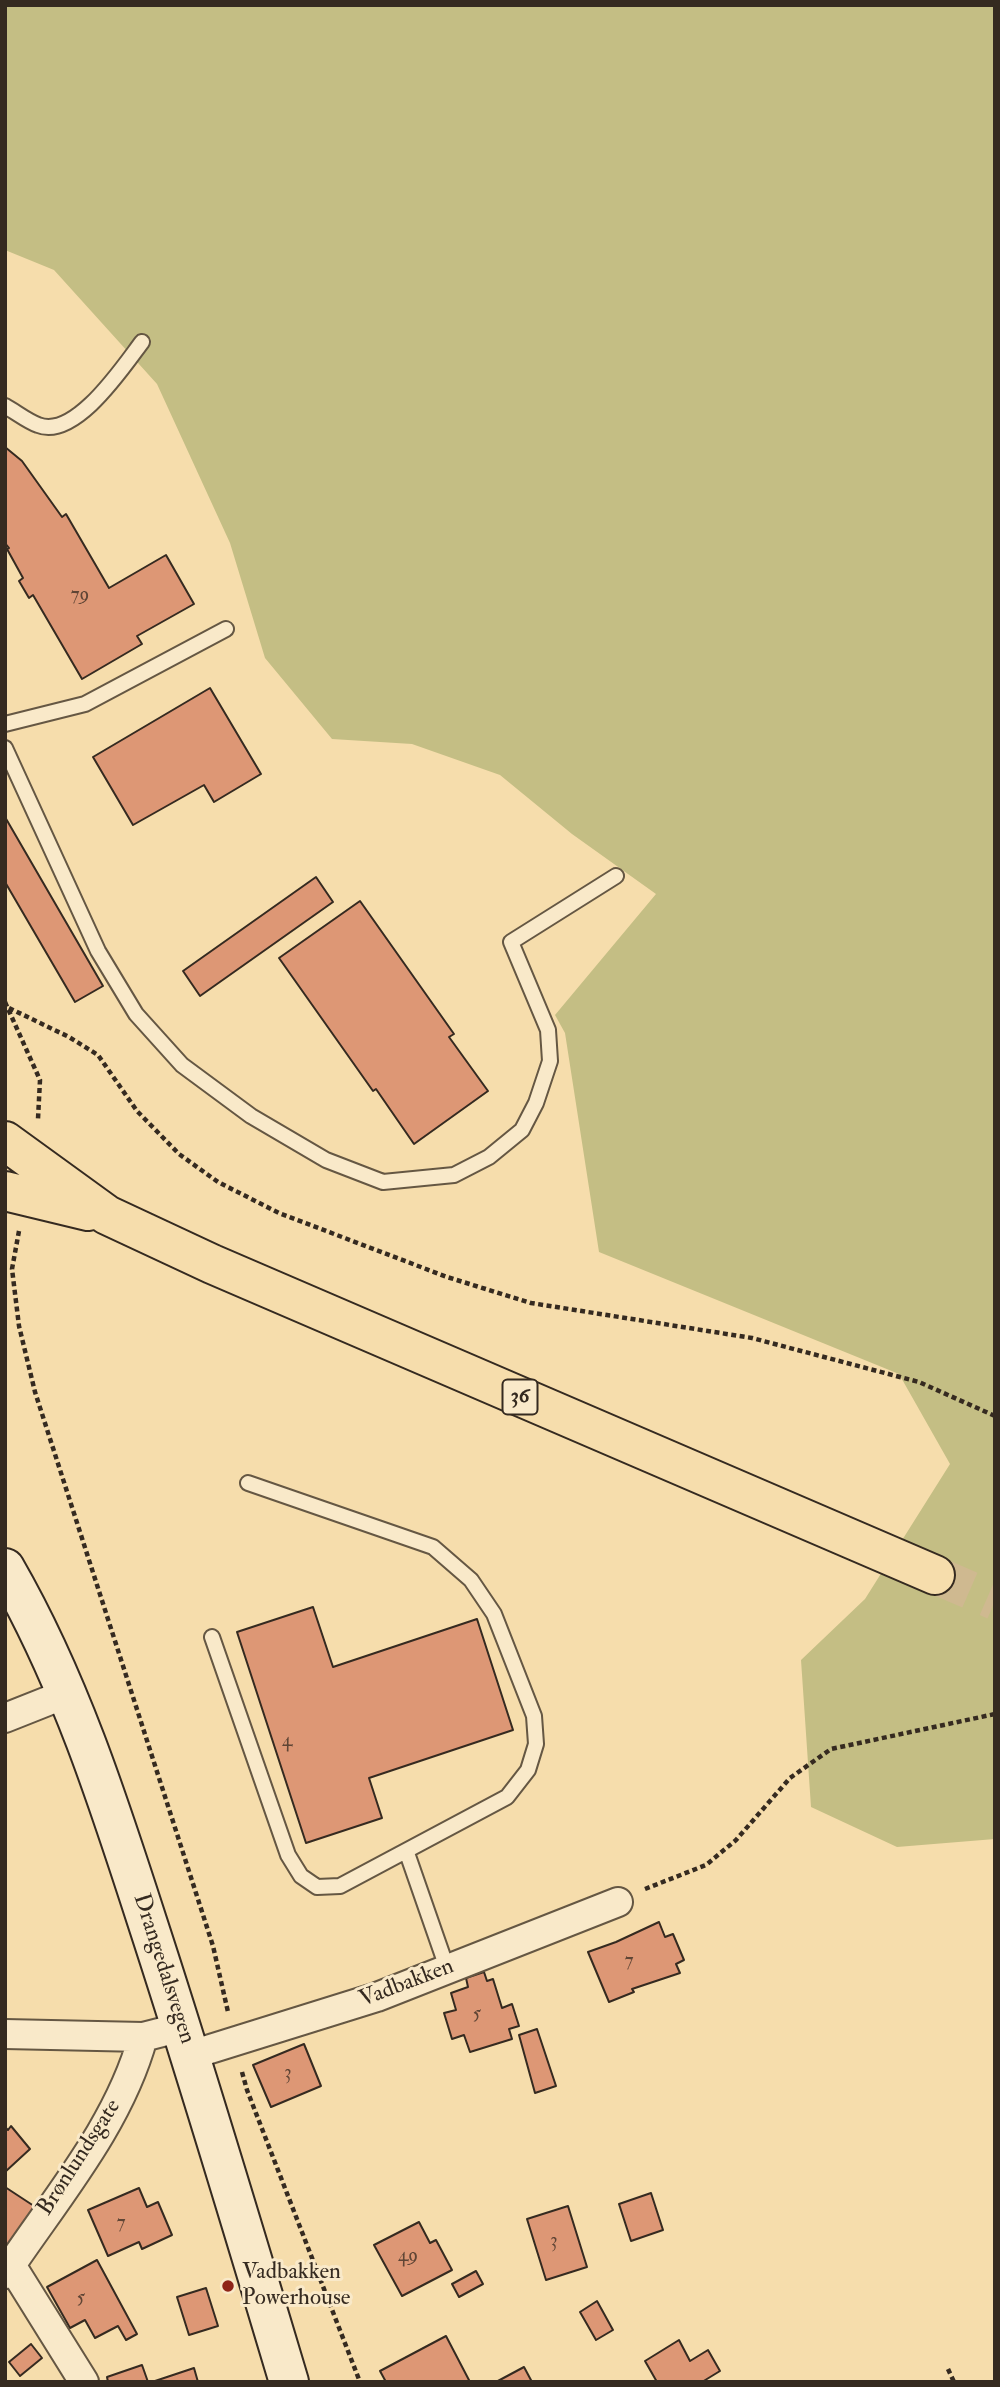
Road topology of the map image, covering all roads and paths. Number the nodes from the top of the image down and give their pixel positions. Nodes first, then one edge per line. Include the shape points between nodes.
1 (142, 342) dead end
2 (5, 405) edge
3 (226, 629) dead end
4 (5, 724) edge
5 (5, 748) edge
6 (617, 876) dead end
7 (5, 1002) edge
8 (9, 1008) junction
9 (21, 1137) edge
10 (13, 1207) edge
11 (107, 1215) junction
12 (995, 1416) edge
13 (248, 1483) dead end
14 (5, 1568) edge
15 (935, 1575) tunnel mouth
16 (212, 1637) dead end
17 (68, 1693) junction
18 (995, 1714) edge
19 (5, 1718) edge
20 (407, 1853) junction
21 (618, 1902) joint
22 (447, 1968) junction
23 (5, 2034) edge
24 (143, 2037) junction
25 (186, 2041) junction
26 (235, 2042) junction
27 (8, 2269) edge
28 (948, 2369) dead end
29 (85, 2382) edge
30 (289, 2382) edge
31 (360, 2382) edge
32 (954, 2382) edge

1 - 2 lane via 103,394 69,422 40,426
3 - 4 lane via 85,704
5 - 6 lane via 98,951 136,1014 182,1065 251,1116 326,1160 383,1182 454,1175 489,1157 522,1130 550,1061 548,1030 510,942
7 - 8 path
8 - 9 path via 40,1080
8 - 12 path via 98,1055 137,1111 178,1154 218,1182 279,1213 447,1277 531,1303 752,1338 919,1382
9 - 11 highway, 36
10 - 11 highway, 36
10 - 26 path via 12,1269 19,1326 35,1392 213,1946
11 - 15 highway, 36
13 - 20 lane via 433,1547 471,1580 494,1614 534,1716 536,1744 528,1770 507,1797
14 - 17 street, Drangedalsvegen
16 - 20 lane via 288,1855 301,1876 317,1887 340,1886
17 - 19 street
17 - 25 street, Drangedalsvegen
18 - 21 path via 831,1749 790,1778 736,1840 706,1865
20 - 22 lane
21 - 22 street, Vadbakken
22 - 26 street, Vadbakken via 377,1997
23 - 24 street
24 - 25 street
24 - 27 street, Brønlundsgate via 135,2067 110,2118
25 - 26 street, Vadbakken
25 - 30 street, Drangedalsvegen
26 - 31 path via 247,2090
27 - 29 street
28 - 32 path

